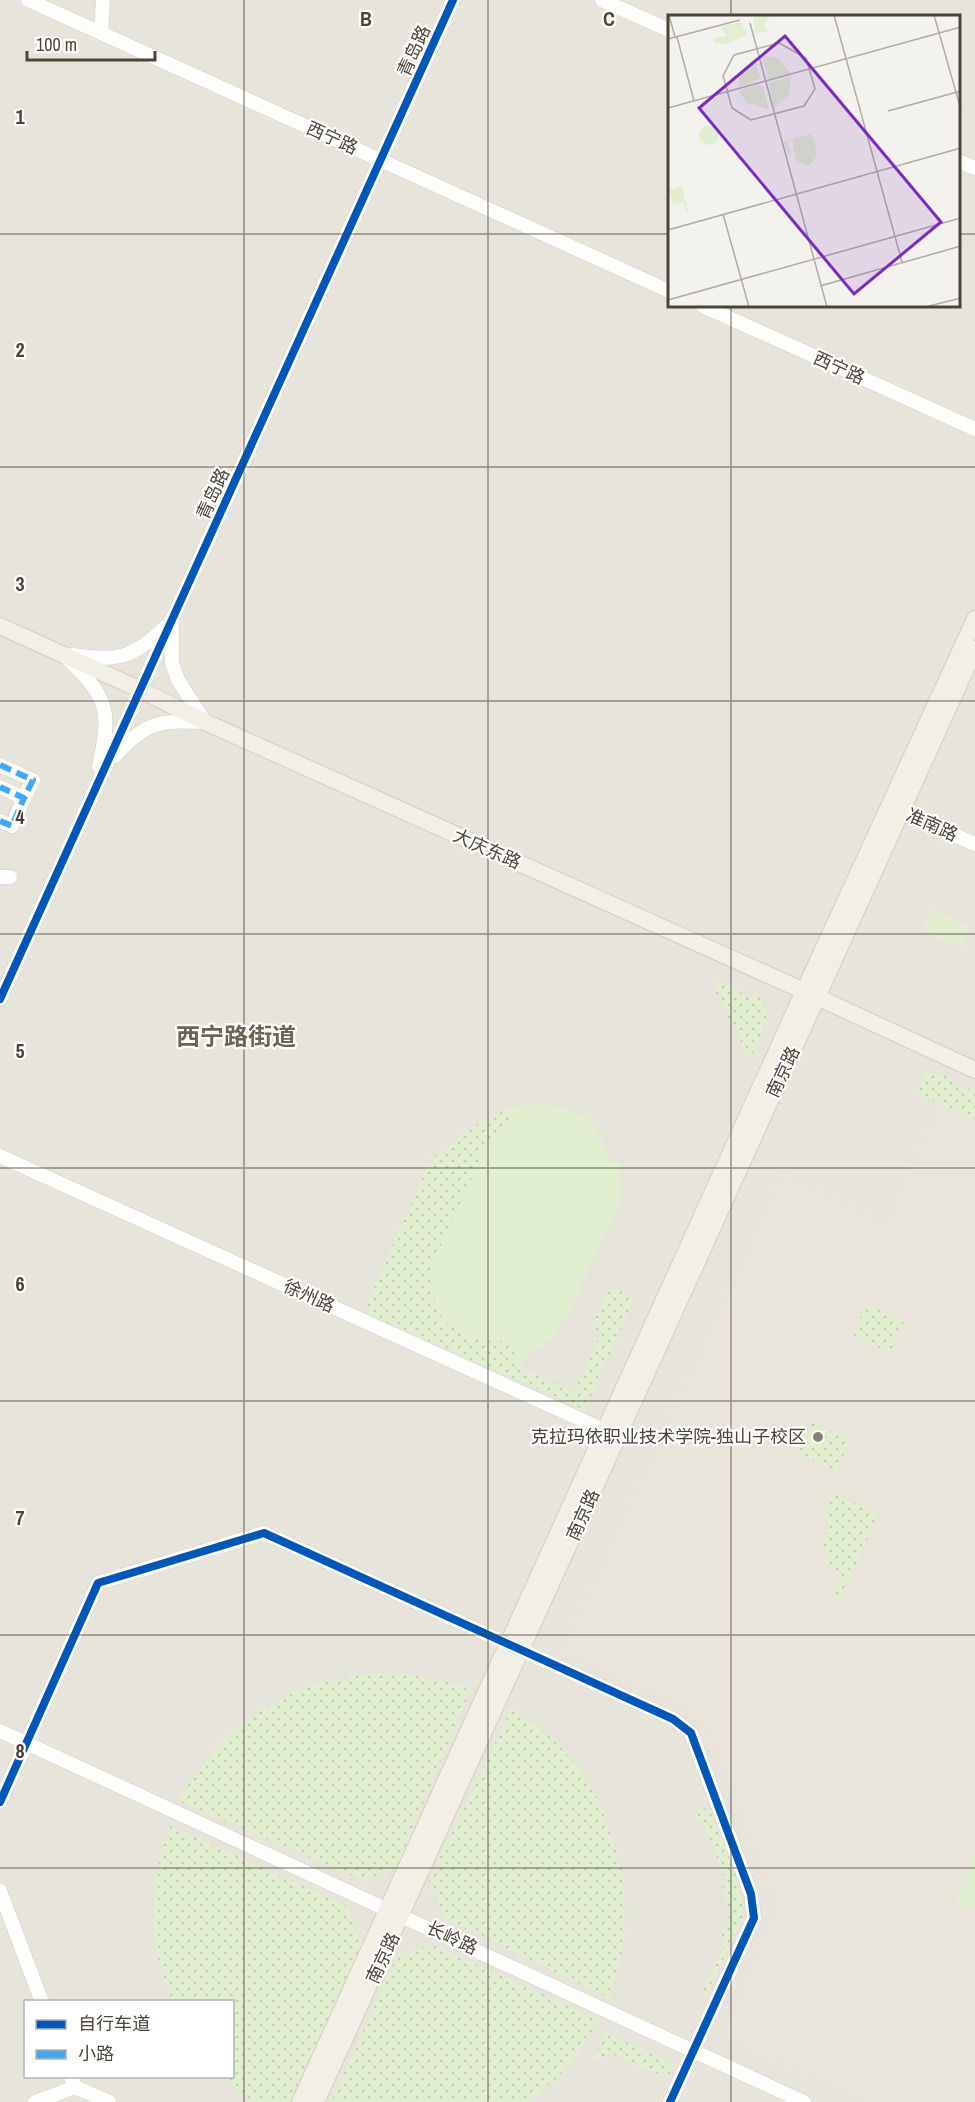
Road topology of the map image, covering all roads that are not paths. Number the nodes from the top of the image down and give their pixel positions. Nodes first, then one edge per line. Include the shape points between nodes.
1 (28, 0) edge
2 (103, 0) edge
3 (453, 0) edge
4 (602, 0) edge
5 (668, 30) edge
6 (101, 33) junction
7 (381, 160) junction
8 (960, 162) edge
9 (975, 168) edge
10 (668, 291) edge
11 (707, 308) edge
12 (975, 429) edge
13 (975, 619) edge
14 (172, 621) junction
15 (0, 626) edge
16 (975, 649) edge
17 (62, 654) junction
18 (141, 690) junction
19 (205, 722) junction
20 (0, 765) edge
21 (0, 787) edge
22 (94, 788) junction
23 (24, 798) junction
24 (895, 809) junction
25 (0, 821) edge
26 (975, 844) edge
27 (811, 989) junction
28 (0, 999) edge
29 (975, 1070) edge
30 (0, 1156) edge
31 (611, 1433) junction
32 (515, 1647) junction
33 (0, 1731) edge
34 (26, 1743) junction
35 (0, 1802) edge
36 (0, 1891) edge
37 (395, 1912) junction
38 (42, 2000) edge
39 (694, 2051) junction
40 (73, 2082) edge
41 (35, 2102) edge
42 (109, 2102) edge
43 (300, 2102) edge
44 (316, 2102) edge
45 (670, 2102) edge
46 (804, 2102) edge

1 - 6 street, 西宁路
2 - 6 street
3 - 7 street, 青岛路
4 - 5 street
6 - 7 street, 西宁路
7 - 10 street, 西宁路
7 - 14 street, 青岛路
8 - 9 street
11 - 12 street, 西宁路
13 - 24 main road
14 - 17 street via 134,652 121,657 102,660
14 - 18 street, 青岛路
14 - 19 street via 172,663 178,680
15 - 17 main road, 大庆东路
16 - 24 main road
17 - 18 main road, 大庆东路
17 - 22 street via 98,692 105,709 106,727
18 - 19 main road, 大庆东路
18 - 22 street, 青岛路
19 - 22 street via 159,722 144,729 114,757
19 - 27 main road, 大庆东路
20 - 23 street via 33,780
21 - 23 street
22 - 28 street, 青岛路
23 - 25 street via 12,826
24 - 26 street, 准南路
24 - 27 main road
24 - 27 main road, 南京路 via 848,927
27 - 29 main road, 大庆东路
27 - 31 main road, 南京路 via 785,1066
30 - 31 street, 徐州路
31 - 32 main road, 南京路
32 - 34 street via 264,1533 98,1582
32 - 37 main road, 南京路
32 - 39 street via 673,1719 691,1733 751,1894 754,1918
33 - 34 street, 长岭路
34 - 35 street
34 - 37 street, 长岭路
36 - 38 street
37 - 39 street, 长岭路
37 - 43 main road, 南京路
37 - 44 main road, 南京路
39 - 45 street
39 - 46 street, 长岭路
40 - 41 street
40 - 42 street

